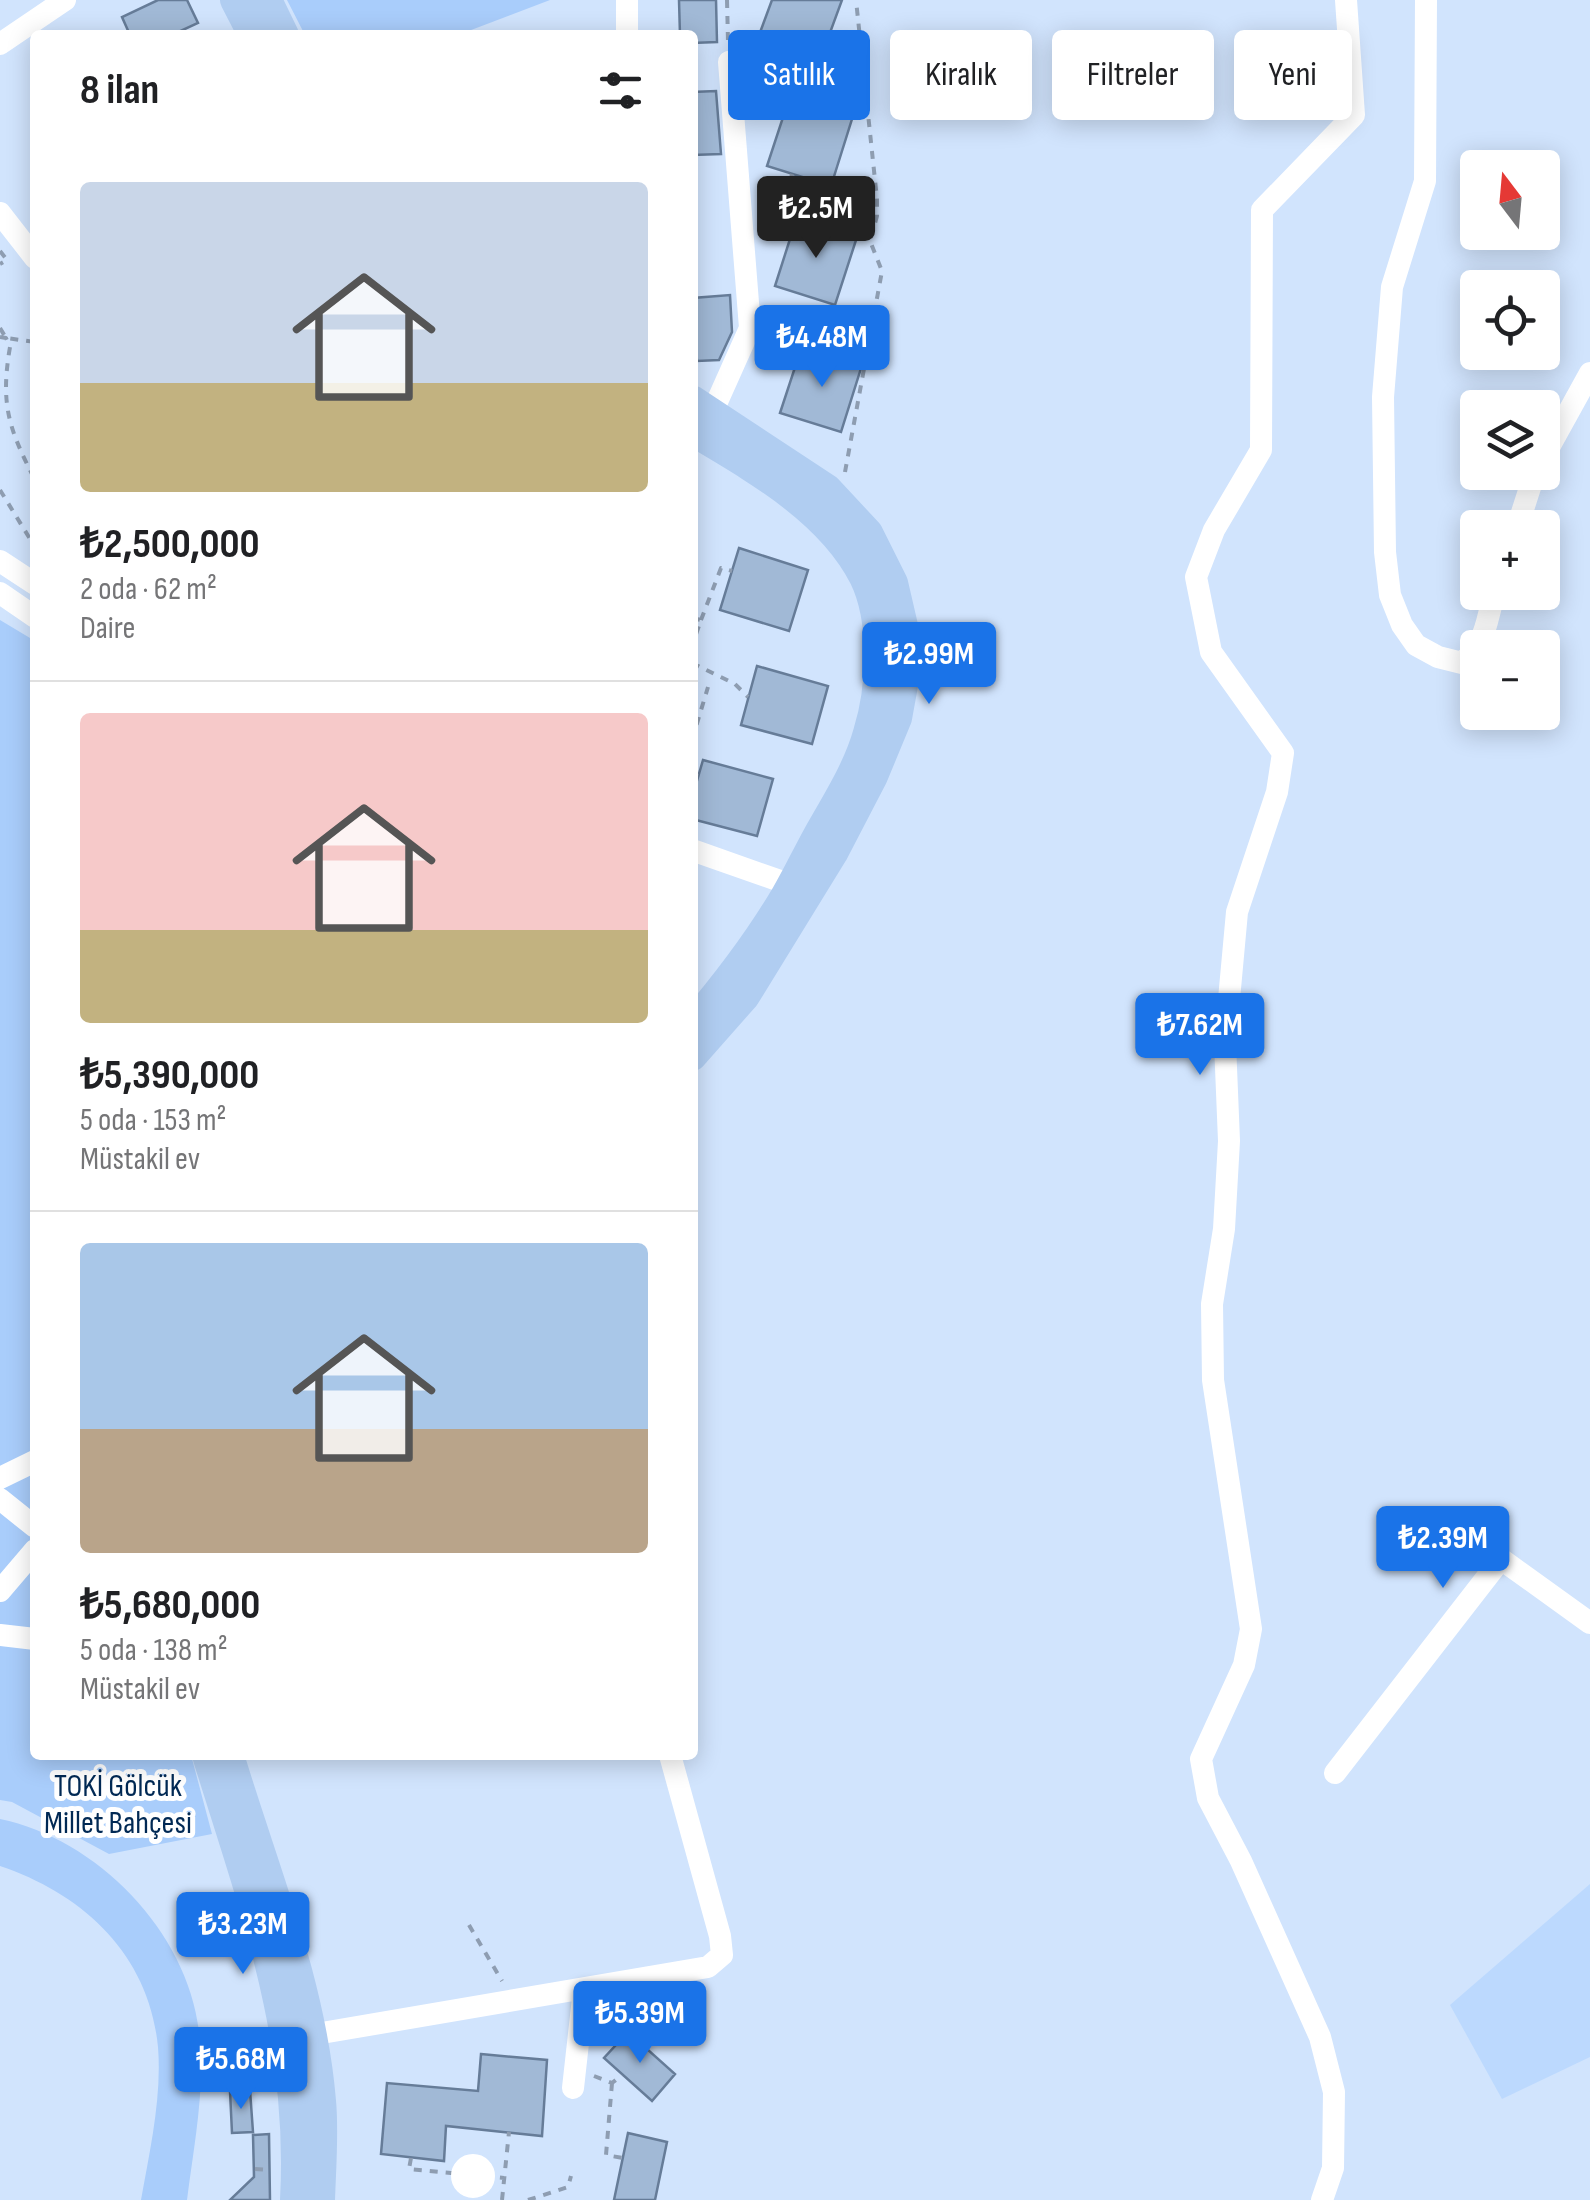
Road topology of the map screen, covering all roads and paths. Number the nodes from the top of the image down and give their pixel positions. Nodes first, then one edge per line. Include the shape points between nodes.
1 (64, 0) edge
2 (236, 0) edge
3 (267, 0) edge
4 (627, 0) edge
5 (727, 0) edge
6 (856, 0) edge
7 (1346, 0) edge
8 (1426, 0) edge
9 (251, 30) edge
10 (282, 30) edge
11 (627, 30) edge
12 (860, 30) edge
13 (0, 44) edge
14 (728, 62) edge
15 (732, 120) edge
16 (870, 120) edge
17 (736, 168) junction
18 (792, 174) dead end
19 (787, 196) junction
20 (0, 213) edge
21 (877, 216) junction
22 (0, 251) edge
23 (30, 252) edge
24 (0, 264) edge
25 (0, 328) edge
26 (750, 328) junction
27 (3, 337) edge
28 (30, 341) edge
29 (815, 342) dead end
30 (1590, 373) edge
31 (2, 408) edge
32 (699, 415) edge
33 (1560, 427) edge
34 (30, 470) edge
35 (845, 473) dead end
36 (0, 490) edge
37 (30, 539) edge
38 (0, 561) edge
39 (732, 571) dead end
40 (30, 581) edge
41 (0, 593) edge
42 (1491, 610) edge
43 (30, 614) edge
44 (698, 619) edge
45 (701, 620) junction
46 (698, 629) edge
47 (698, 666) edge
48 (708, 687) dead end
49 (748, 697) dead end
50 (698, 720) edge
51 (698, 852) edge
52 (698, 869) edge
53 (798, 894) junction
54 (698, 1017) edge
55 (698, 1049) edge
56 (30, 1463) edge
57 (0, 1478) edge
58 (0, 1499) edge
59 (30, 1523) edge
60 (30, 1556) edge
61 (0, 1590) edge
62 (1590, 1623) edge
63 (0, 1635) edge
64 (30, 1638) edge
65 (208, 1760) edge
66 (231, 1760) edge
67 (671, 1760) edge
68 (1335, 1773) dead end
69 (469, 1925) dead end
70 (584, 1989) junction
71 (508, 1990) dead end
72 (310, 2036) junction
73 (622, 2076) dead end
74 (574, 2079) joint
75 (612, 2083) junction
76 (509, 2132) dead end
77 (598, 2154) dead end
78 (606, 2156) junction
79 (411, 2158) dead end
80 (623, 2158) dead end
81 (256, 2169) dead end
82 (280, 2170) dead end
83 (572, 2176) dead end
84 (480, 2183) edge
85 (295, 2200) edge
86 (320, 2200) edge
87 (502, 2200) edge
88 (528, 2200) edge
89 (1322, 2200) edge

1 - 13 street
2 - 9 main road
3 - 10 main road
4 - 11 street
5 - 14 path
6 - 12 path
7 - 89 street via 1354,116 1262,210 1261,450 1214,530 1196,577 1211,652 1282,753 1277,792 1237,912 1225,1044 1224,1229 1212,1304 1213,1380 1252,1629 1244,1665 1201,1759 1208,1798 1320,2037 1334,2092 1333,2168
8 - 42 street via 1425,181 1392,287 1383,397 1384,552 1402,625 1416,645 1438,657 1462,664 1485,637
15 - 17 street
16 - 21 path
17 - 19 path
17 - 26 street
18 - 19 path
19 - 21 path
20 - 23 street
21 - 35 path via 870,241 882,271
22 - 24 path via 7,260
25 - 27 path
26 - 29 street via 770,325
26 - 32 street
27 - 28 path
27 - 31 path via 10,347
30 - 33 street
31 - 34 path
32 - 53 main road via 837,537 864,578 875,616 881,657 869,733
36 - 37 path
38 - 40 street
39 - 45 path via 721,568
41 - 43 street
44 - 45 path
45 - 46 path
47 - 49 path
48 - 50 path
51 - 53 street
52 - 53 street
53 - 54 main road
53 - 55 main road via 745,996
56 - 57 street
58 - 59 street
60 - 61 street
62 - 68 street via 1501,1559
63 - 64 street
65 - 85 main road via 265,1937 291,2065
66 - 72 main road via 285,1926
67 - 70 street via 722,1956 708,1967
69 - 71 path
70 - 72 street
70 - 74 street
72 - 86 main road via 321,2100
73 - 75 path
74 - 75 path
75 - 78 path
76 - 84 path
77 - 78 path
78 - 80 path
79 - 84 path via 410,2169
81 - 82 path
83 - 88 path via 568,2187
84 - 87 path

